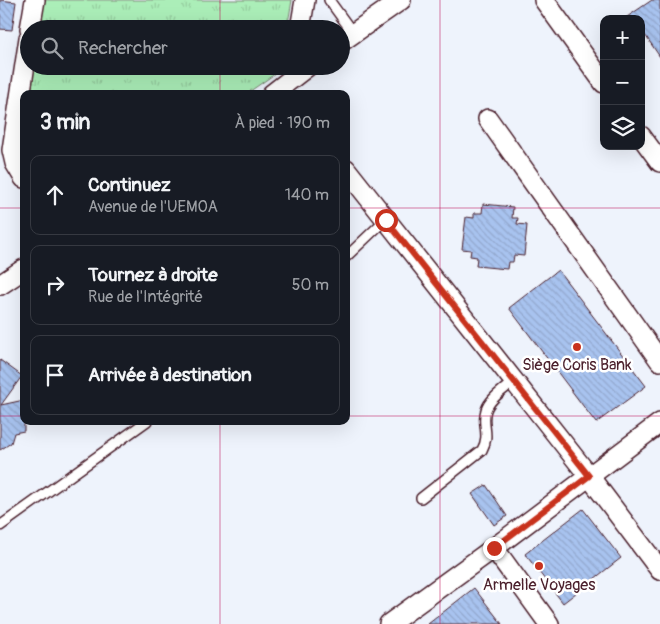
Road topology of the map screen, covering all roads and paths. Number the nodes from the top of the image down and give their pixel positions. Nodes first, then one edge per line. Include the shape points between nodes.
1 (35, 0) edge
2 (305, 0) edge
3 (329, 0) edge
4 (544, 0) edge
5 (391, 3) edge
6 (32, 20) edge
7 (302, 20) edge
8 (338, 20) edge
9 (350, 36) edge
10 (23, 75) edge
11 (296, 75) edge
12 (600, 77) edge
13 (285, 84) edge
14 (21, 90) edge
15 (20, 97) edge
16 (488, 119) dead end
17 (645, 141) edge
18 (660, 162) edge
19 (20, 171) edge
20 (350, 174) edge
21 (386, 220) junction
22 (350, 253) edge
23 (20, 271) edge
24 (0, 285) edge
25 (660, 361) edge
26 (514, 381) junction
27 (660, 423) edge
28 (141, 425) edge
29 (589, 476) junction
30 (420, 498) dead end
31 (1, 522) edge
32 (494, 548) junction
33 (660, 570) edge
34 (389, 624) edge
35 (549, 624) edge

1 - 6 street
2 - 7 street
3 - 8 lane
4 - 12 street
5 - 9 street
10 - 14 street
11 - 13 street
15 - 19 street via 12,150
16 - 25 street
17 - 18 street
20 - 21 street
21 - 22 lane
21 - 26 street
23 - 24 street
26 - 29 street
26 - 30 lane via 489,403 485,412 487,442 482,450
27 - 29 street
28 - 31 lane
29 - 32 street
29 - 33 street
32 - 34 street
32 - 35 street

